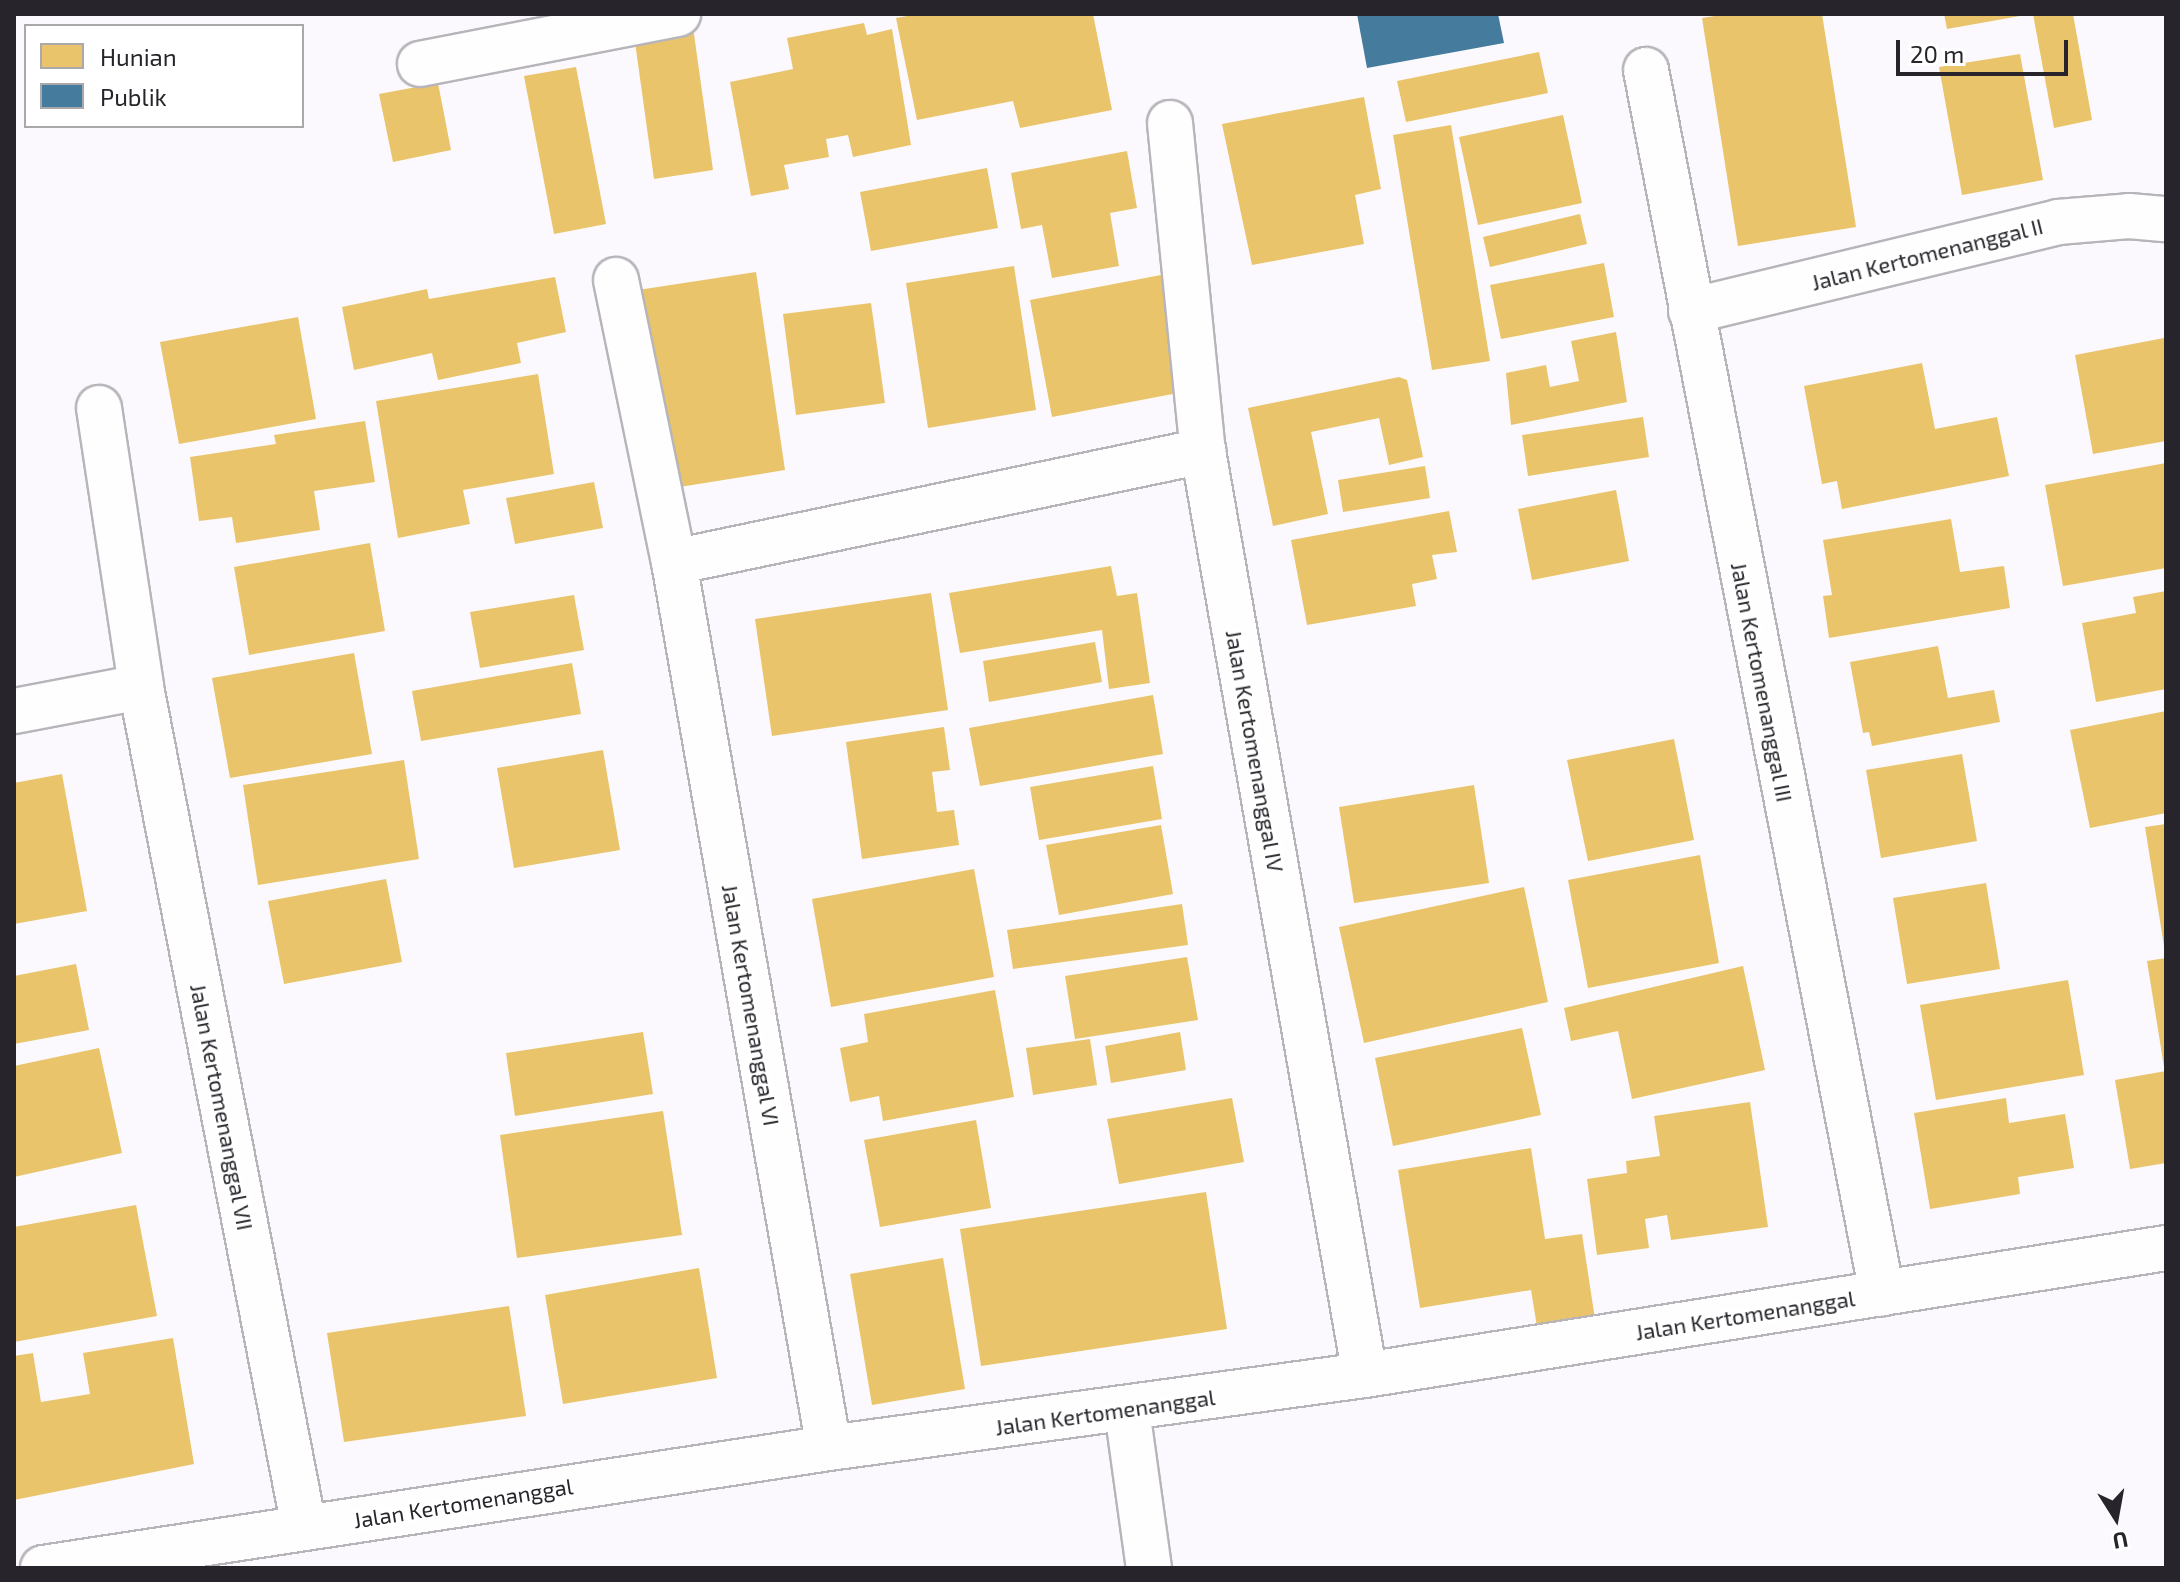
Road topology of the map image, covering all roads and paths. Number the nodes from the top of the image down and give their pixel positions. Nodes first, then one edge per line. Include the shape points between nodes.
1 (678, 14) edge
2 (420, 64) dead end
3 (1646, 70) dead end
4 (1170, 123) dead end
5 (2166, 219) edge
6 (616, 280) dead end
7 (1691, 311) junction
8 (99, 408) dead end
9 (1203, 451) junction
10 (674, 562) junction
11 (141, 687) junction
12 (14, 711) edge
13 (2166, 1248) edge
14 (1882, 1293) junction
15 (1365, 1375) junction
16 (1127, 1410) junction
17 (829, 1448) junction
18 (304, 1527) junction
19 (253, 1552) edge
20 (43, 1568) edge
21 (1149, 1568) edge

1 - 2 street
3 - 7 street, Jalan Kertomenanggal III
4 - 9 street, Jalan Kertomenanggal IV
5 - 7 street, Jalan Kertomenanggal II via 2129,216 2058,222
6 - 10 street, Jalan Kertomenanggal VI
7 - 14 street, Jalan Kertomenanggal III
8 - 11 street, Jalan Kertomenanggal VII
9 - 10 street
9 - 15 street, Jalan Kertomenanggal IV
10 - 17 street, Jalan Kertomenanggal VI
11 - 12 street
11 - 18 street, Jalan Kertomenanggal VII
13 - 14 street, Jalan Kertomenanggal
14 - 15 street, Jalan Kertomenanggal
15 - 16 street, Jalan Kertomenanggal
16 - 17 street, Jalan Kertomenanggal
16 - 21 street
17 - 18 street, Jalan Kertomenanggal
18 - 19 street, Jalan Kertomenanggal
19 - 20 street, Jalan Kertomenanggal

